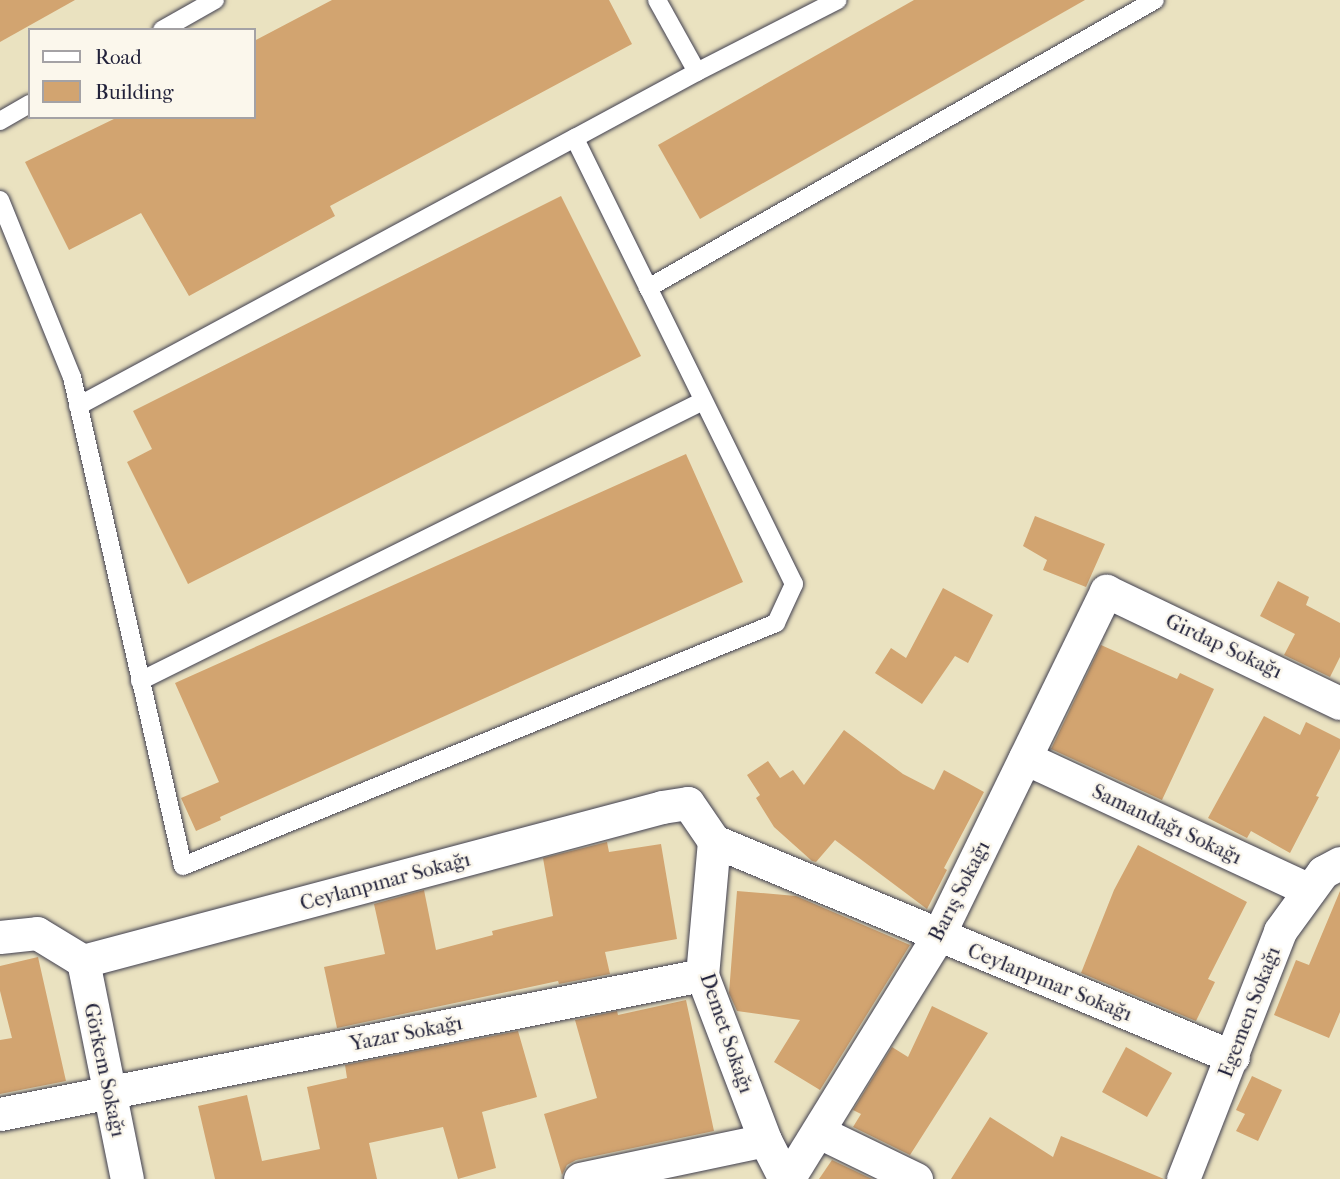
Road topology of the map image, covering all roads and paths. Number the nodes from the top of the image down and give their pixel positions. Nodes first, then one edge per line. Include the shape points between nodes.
1 (215, 0) edge
2 (657, 0) edge
3 (838, 0) edge
4 (1155, 0) edge
5 (166, 28) edge
6 (697, 72) junction
7 (28, 105) edge
8 (0, 121) edge
9 (575, 138) junction
10 (0, 200) edge
11 (648, 288) junction
12 (703, 401) junction
13 (78, 406) junction
14 (1106, 591) joint
15 (140, 681) junction
16 (1340, 703) edge
17 (1025, 758) junction
18 (714, 841) junction
19 (1340, 863) edge
20 (1309, 890) junction
21 (937, 936) junction
22 (0, 937) edge
23 (83, 961) junction
24 (702, 975) junction
25 (1233, 1057) junction
26 (111, 1091) junction
27 (0, 1114) edge
28 (819, 1132) junction
29 (765, 1139) junction
30 (127, 1179) edge
31 (580, 1179) edge
32 (787, 1179) edge
33 (916, 1179) edge
34 (1183, 1179) edge

1 - 5 lane
2 - 6 lane
3 - 6 lane
4 - 11 lane
6 - 9 lane
7 - 8 lane
9 - 11 lane
9 - 13 lane
10 - 13 lane via 72,377
11 - 12 lane
12 - 15 lane
12 - 15 lane via 794,584 776,623 183,866
13 - 15 lane
14 - 16 street, Girdap Sokağı
14 - 17 street, Barış Sokağı
17 - 20 street, Samandağı Sokağı
17 - 21 street, Barış Sokağı
18 - 21 street, Ceylanpınar Sokağı
18 - 23 street, Ceylanpınar Sokağı via 688,803 649,810
18 - 24 street, Demet Sokağı
19 - 20 street, Egemen Sokağı via 1323,872
20 - 25 street, Egemen Sokağı via 1280,931
21 - 25 street, Ceylanpınar Sokağı
21 - 28 street, Barış Sokağı
22 - 23 street via 37,933
23 - 26 street, Görkem Sokağı
24 - 26 street, Yazar Sokağı
24 - 29 street, Demet Sokağı
25 - 34 street, Egemen Sokağı
26 - 27 street, Yazar Sokağı
26 - 30 street, Görkem Sokağı
28 - 32 street, Barış Sokağı
28 - 33 street
29 - 31 street
29 - 32 street, Demet Sokağı

